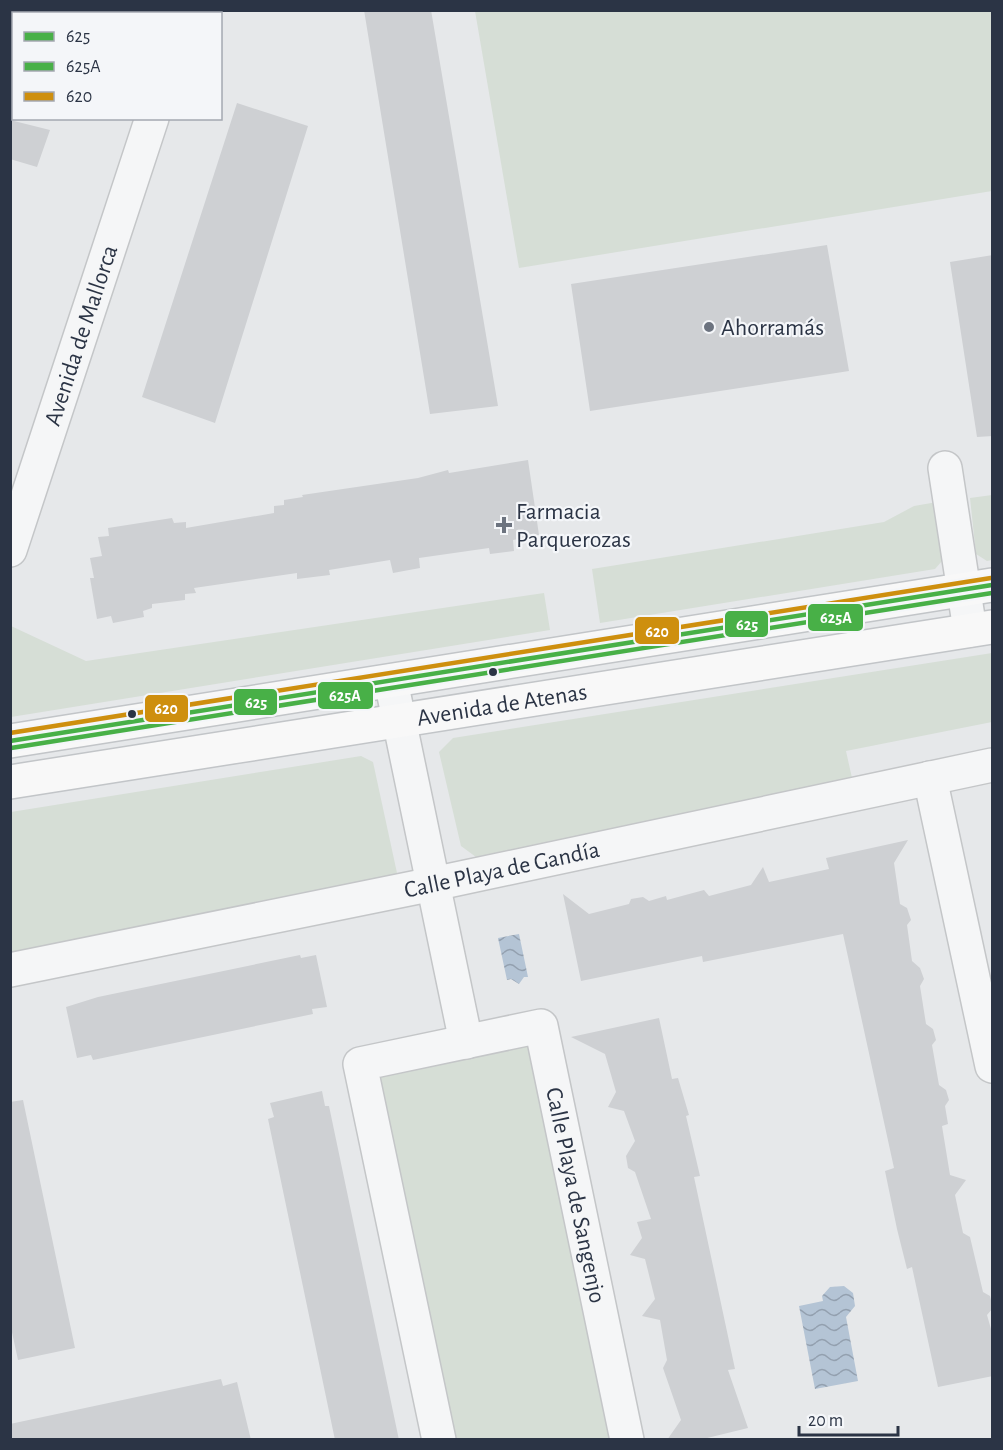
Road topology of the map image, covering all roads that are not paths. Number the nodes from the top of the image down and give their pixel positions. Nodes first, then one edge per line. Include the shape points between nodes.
1 (151, 120) edge
2 (945, 468) dead end
3 (10, 550) edge
4 (978, 588) edge
5 (981, 628) edge
6 (391, 681) junction
7 (399, 721) junction
8 (10, 741) edge
9 (993, 765) edge
10 (930, 778) junction
11 (10, 783) edge
12 (433, 884) junction
13 (10, 970) edge
14 (466, 1042) junction
15 (993, 1066) edge
16 (439, 1440) edge
17 (627, 1440) edge

1 - 3 street, Avenida de Mallorca
2 - 4 street
4 - 5 street
4 - 6 main road, Avenida de Atenas
5 - 7 main road, Avenida de Atenas
6 - 7 street
6 - 8 main road, Avenida de Atenas
7 - 11 main road, Avenida de Atenas
7 - 12 street
9 - 10 street, Calle Playa de Gandía
10 - 12 street, Calle Playa de Gandía
10 - 15 street
12 - 13 street, Calle Playa de Gandía
12 - 14 street
14 - 16 street, Calle Playa de Sangenjo via 360,1064
14 - 17 street, Calle Playa de Sangenjo via 541,1026

